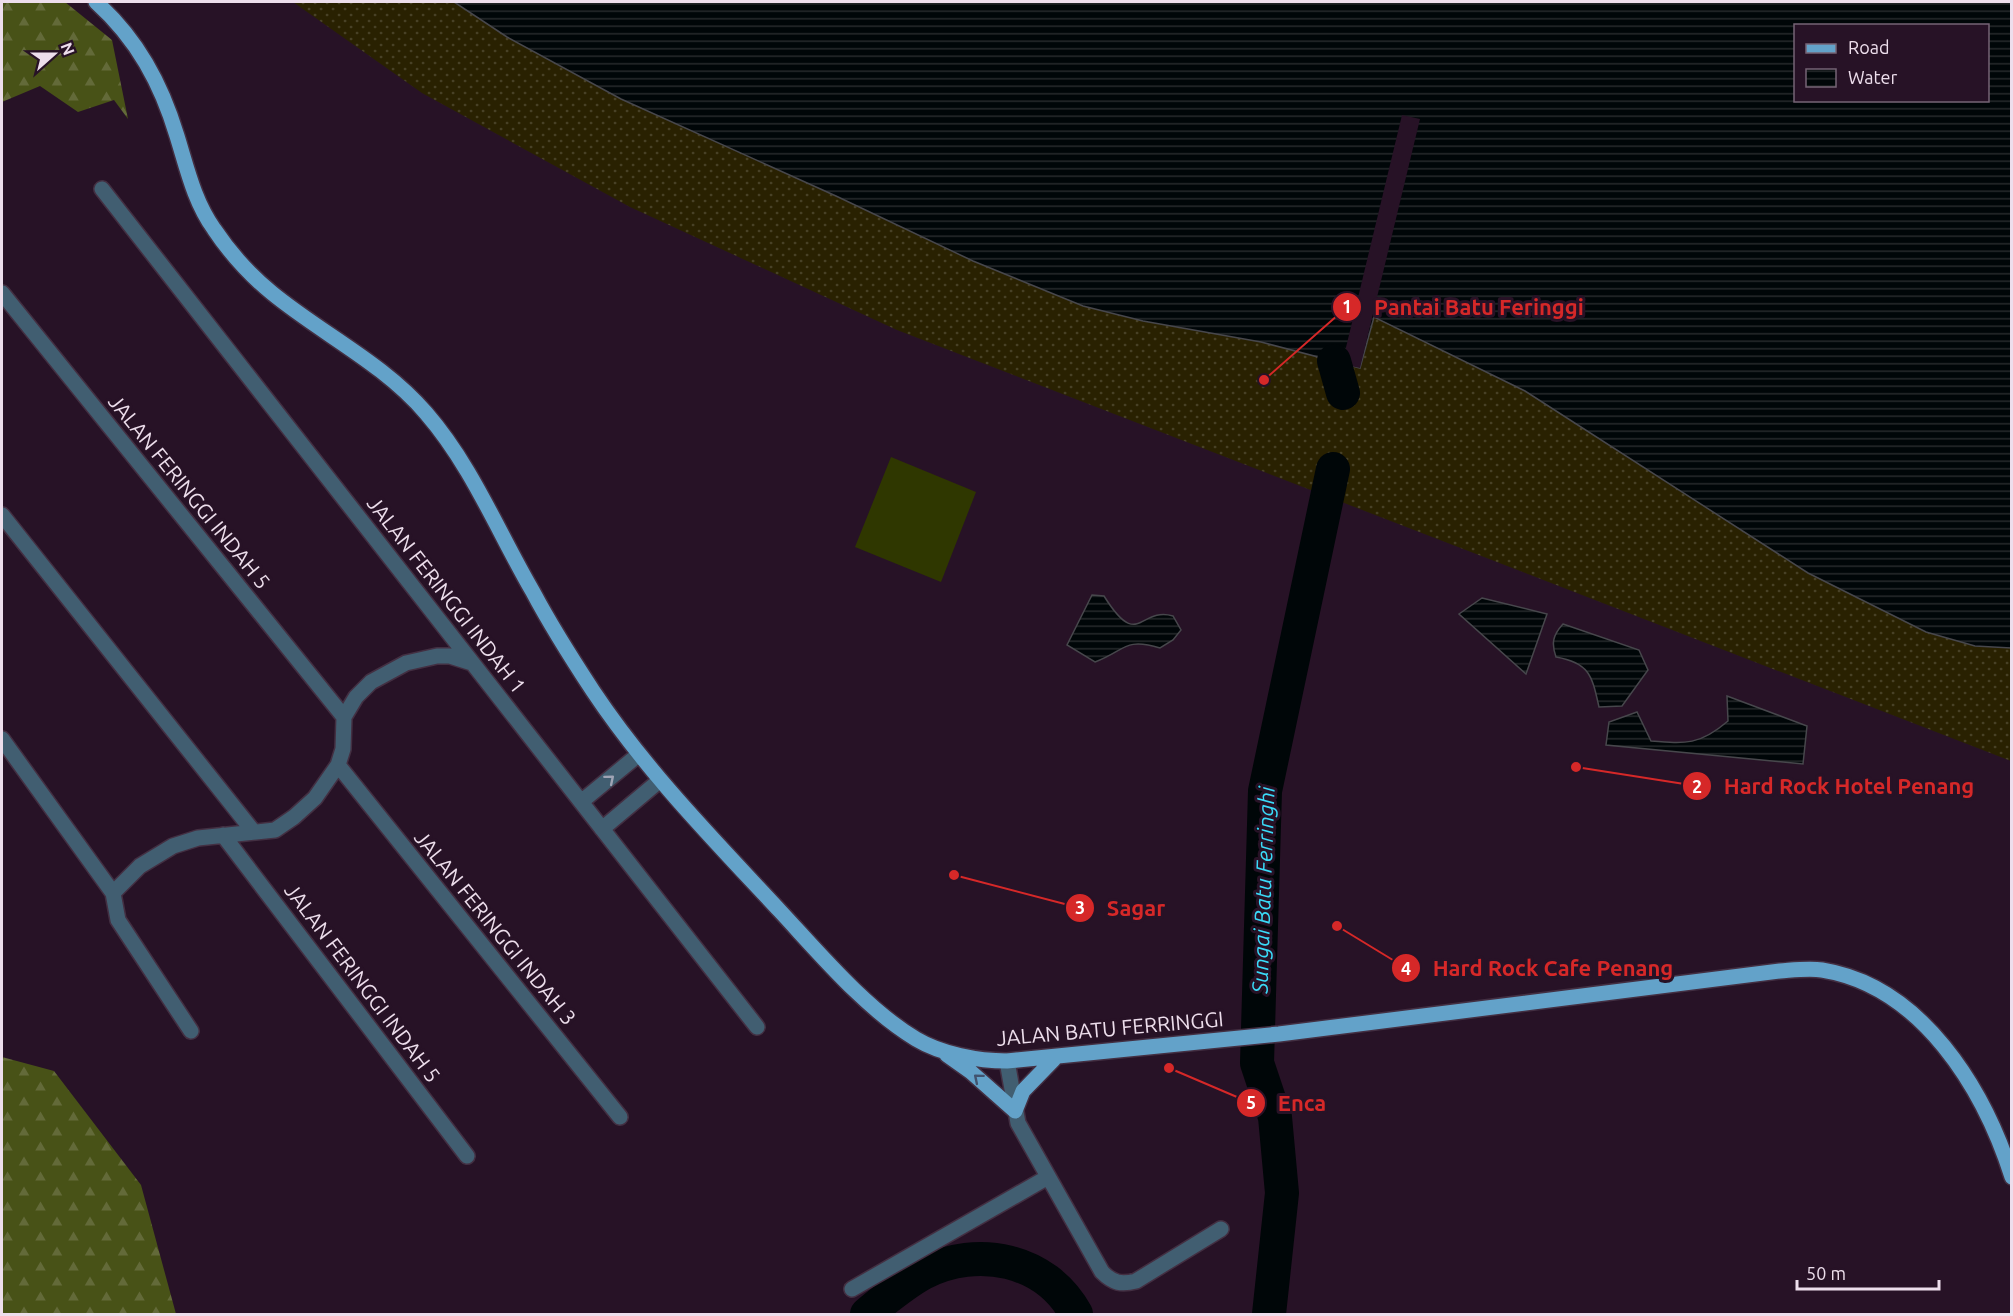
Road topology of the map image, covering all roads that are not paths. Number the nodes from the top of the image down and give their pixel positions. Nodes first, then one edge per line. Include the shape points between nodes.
1 (96, 2) edge
2 (102, 189) dead end
3 (2, 293) edge
4 (2, 515) edge
5 (472, 663) junction
6 (344, 717) junction
7 (2, 739) edge
8 (638, 755) junction
9 (338, 765) junction
10 (659, 781) junction
11 (581, 802) junction
12 (602, 829) junction
13 (253, 831) junction
14 (223, 835) junction
15 (113, 893) junction
16 (757, 1027) dead end
17 (191, 1031) dead end
18 (939, 1048) junction
19 (1057, 1056) junction
20 (1006, 1061) junction
21 (1015, 1111) junction
22 (620, 1117) dead end
23 (467, 1156) dead end
24 (1048, 1177) junction
25 (2012, 1177) edge
26 (1221, 1229) dead end
27 (852, 1289) dead end

1 - 8 main road, JALAN BATU FERRINGGI via 134,42 153,74 188,175 212,226 241,264 267,289 371,364 441,431 477,487 532,592 592,690
2 - 5 street, JALAN FERINGGI INDAH 1
3 - 6 street, JALAN FERINGGI INDAH 5
4 - 13 street
5 - 6 street via 450,656 406,663 371,681
5 - 11 street, JALAN FERINGGI INDAH 1
6 - 9 street
7 - 15 street
8 - 10 main road, JALAN BATU FERRINGGI
11 -> 8 street
9 - 13 street via 315,798 294,817 275,830
9 - 22 street, JALAN FERINGGI INDAH 3
10 - 12 street
10 - 18 main road, JALAN BATU FERRINGGI via 862,994 894,1024 919,1041
11 - 12 street, JALAN FERINGGI INDAH 1
12 - 16 street, JALAN FERINGGI INDAH 1
13 - 14 street
14 - 15 street via 173,846 140,866
14 - 23 street, JALAN FERINGGI INDAH 5
15 - 17 street via 118,920
18 - 20 main road, JALAN BATU FERRINGGI via 988,1061
21 -> 18 main road
19 - 20 main road, JALAN BATU FERRINGGI
19 - 21 main road via 1023,1091
19 - 25 main road, JALAN BATU FERRINGGI via 1279,1034 1780,971 1822,970 1882,994 1929,1028 1952,1054 1974,1089 1994,1125
20 - 21 street
21 - 24 street
24 - 26 street via 1102,1272 1123,1285
24 - 27 street

